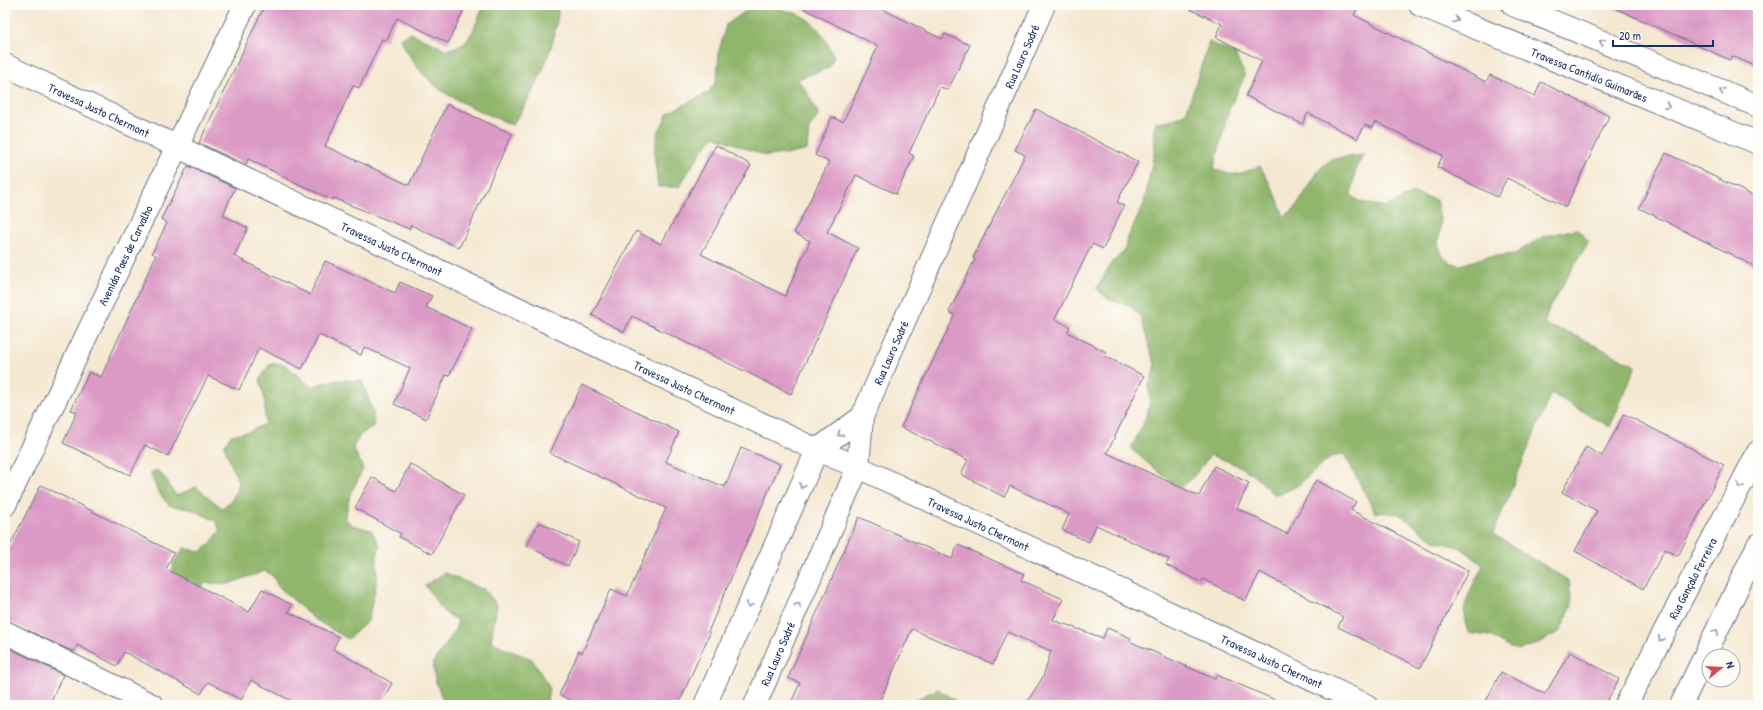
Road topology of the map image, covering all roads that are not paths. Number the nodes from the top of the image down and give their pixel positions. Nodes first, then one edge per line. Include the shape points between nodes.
1 (245, 5) edge
2 (1044, 5) edge
3 (1420, 5) edge
4 (1513, 5) edge
5 (5, 65) edge
6 (1758, 106) edge
7 (1758, 143) edge
8 (178, 147) junction
9 (862, 417) junction
10 (818, 450) junction
11 (1758, 452) edge
12 (858, 467) junction
13 (5, 505) edge
14 (1758, 545) edge
15 (5, 632) edge
16 (152, 705) edge
17 (705, 705) edge
18 (755, 705) edge
19 (1366, 705) edge
20 (1626, 705) edge
21 (1681, 705) edge

1 - 8 street, Avenida Paes de Carvalho
2 - 9 street, Rua Lauro Sodré
3 -> 7 street, Travessa Cantidío Guimarães
6 -> 4 street
5 - 8 street, Travessa Justo Chermont
8 - 10 street, Travessa Justo Chermont
8 - 13 street, Avenida Paes de Carvalho
9 -> 10 street
9 - 12 street, Rua Lauro Sodré
10 - 12 street, Travessa Justo Chermont
10 -> 17 street
11 -> 20 street, Rua Gonçalo Ferreira
18 -> 12 street, Rua Lauro Sodré
12 - 19 street, Travessa Justo Chermont
21 -> 14 street
15 - 16 street

